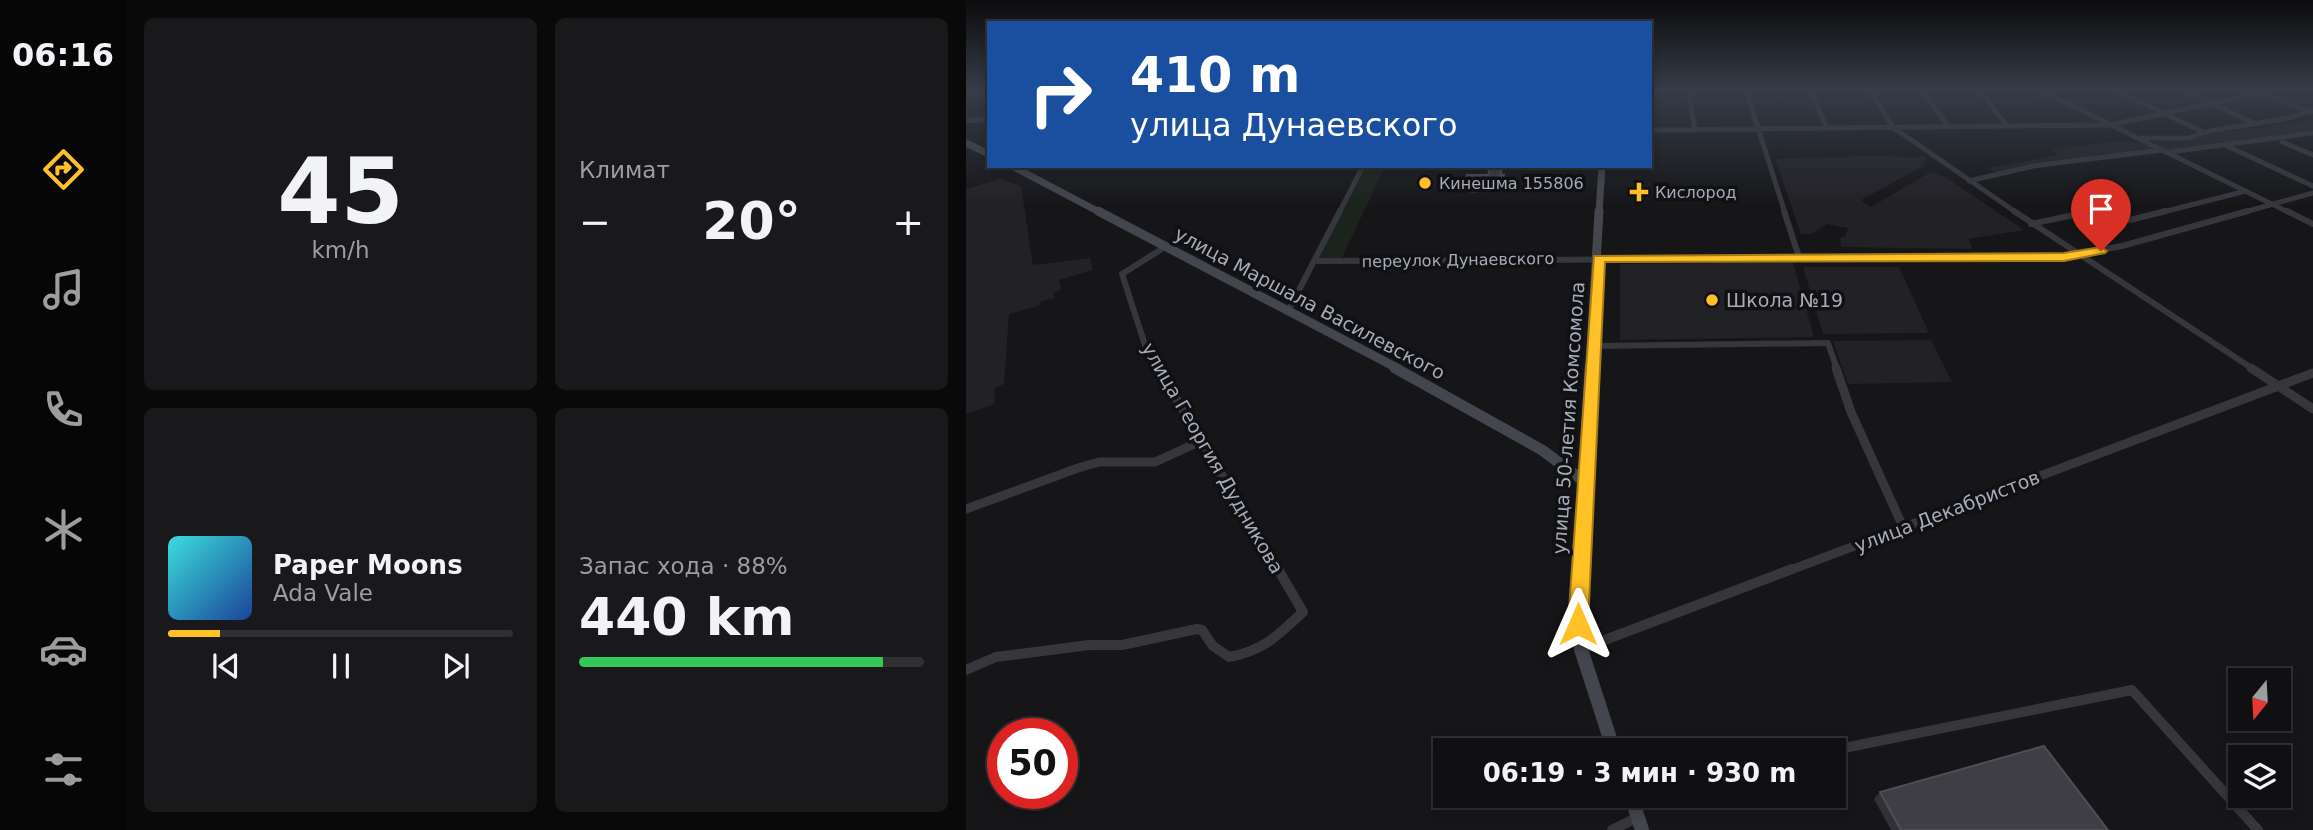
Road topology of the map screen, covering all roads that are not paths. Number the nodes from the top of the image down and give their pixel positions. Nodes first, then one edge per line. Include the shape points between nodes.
1 (1758, 129) junction
2 (1776, 129) edge
3 (1896, 129) edge
4 (2117, 129) edge
5 (2196, 129) edge
6 (2225, 129) edge
7 (1652, 130) edge
8 (1695, 130) joint
9 (2203, 132) junction
10 (2313, 134) edge
11 (2135, 137) junction
12 (2148, 140) dead end
13 (2282, 142) dead end
14 (966, 143) edge
15 (2224, 145) junction
16 (2162, 150) junction
17 (987, 154) edge
18 (2313, 155) edge
19 (1016, 168) edge
20 (1362, 168) edge
21 (1602, 168) edge
22 (1969, 181) junction
23 (2313, 186) edge
24 (2246, 191) junction
25 (2313, 193) edge
26 (2273, 204) junction
27 (2031, 224) junction
28 (2313, 224) edge
29 (1165, 247) junction
30 (2080, 256) junction
31 (1799, 257) junction
32 (1599, 258) junction
33 (1318, 261) dead end
34 (1288, 311) junction
35 (1594, 346) junction
36 (2313, 373) edge
37 (2279, 386) junction
38 (2313, 409) edge
39 (1201, 441) junction
40 (1585, 482) junction
41 (966, 509) edge
42 (1903, 527) junction
43 (1581, 649) junction
44 (966, 670) edge
45 (1611, 738) edge
46 (1846, 748) edge
47 (1640, 823) edge
48 (1612, 830) edge
49 (2258, 830) edge

1 - 2 street
1 - 8 street
1 - 31 street
3 - 22 street
4 - 11 street
5 - 9 street
6 - 9 street
7 - 8 street
9 - 11 street via 2173,139
10 - 15 street
11 - 16 street
12 - 15 street via 2171,153
13 - 18 street
14 - 17 street
15 - 23 street
16 - 22 street via 2033,166
16 - 24 street
19 - 29 street, улица Маршала Василевского
20 - 34 street
21 - 32 street, улица 50-летия Комсомола
22 - 27 street
24 - 26 street
24 - 27 street via 2130,220 2103,209
25 - 26 street, переулок Дунаевского
26 - 28 street
26 - 30 street, переулок Дунаевского
27 - 30 street
29 - 34 street, улица Маршала Василевского
29 - 39 street, улица Георгия Дудникова via 1122,274 1146,348
30 - 31 street, переулок Дунаевского
30 - 37 street
31 - 32 street, переулок Дунаевского
32 - 33 street, переулок Дунаевского
32 - 35 street, улица 50-летия Комсомола
34 - 40 street, улица Маршала Василевского via 1507,429
35 - 40 street, улица 50-летия Комсомола
35 - 42 street via 1828,343 1851,412
36 - 37 street, улица Декабристов
37 - 38 street
37 - 42 street, улица Декабристов
39 - 41 street via 1155,462 1099,462
39 - 44 street, улица Георгия Дудникова via 1301,609 1301,617 1251,653 1229,657 1197,629 1122,645 1105,643 996,657
40 - 43 street, улица 50-летия Комсомола via 1577,603
42 - 43 street, улица Декабристов
43 - 45 street, улица 50-летия Комсомола
46 - 49 street via 2132,690
47 - 48 street

